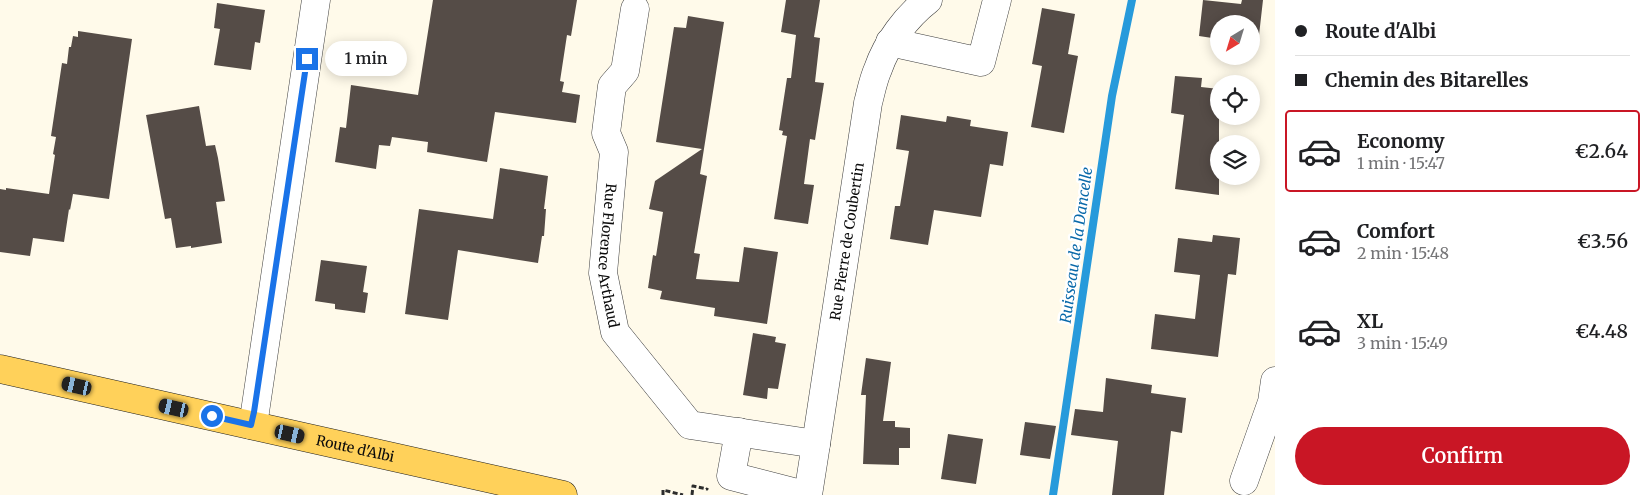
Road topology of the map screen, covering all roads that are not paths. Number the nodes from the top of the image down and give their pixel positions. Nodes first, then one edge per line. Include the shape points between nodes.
1 (316, 0) edge
2 (928, 0) edge
3 (997, 0) edge
4 (635, 9) dead end
5 (890, 42) junction
6 (0, 369) edge
7 (1274, 395) edge
8 (251, 425) junction
9 (738, 432) junction
10 (816, 444) junction
11 (1244, 481) dead end
12 (563, 495) edge
13 (806, 495) edge

1 - 8 street
2 - 5 street, Rue Pierre de Coubertin
3 - 5 street via 981,62
4 - 9 street, Rue Florence Arthaud via 625,71 612,86 606,133 614,152 604,273 615,332 690,425
5 - 10 street, Rue Pierre de Coubertin via 868,103
6 - 8 main road, Route d'Albi
7 - 11 street
8 - 12 main road, Route d'Albi
9 - 10 street
9 - 13 street, Rue Pierre de Coubertin via 731,476
10 - 13 street, Rue Pierre de Coubertin

